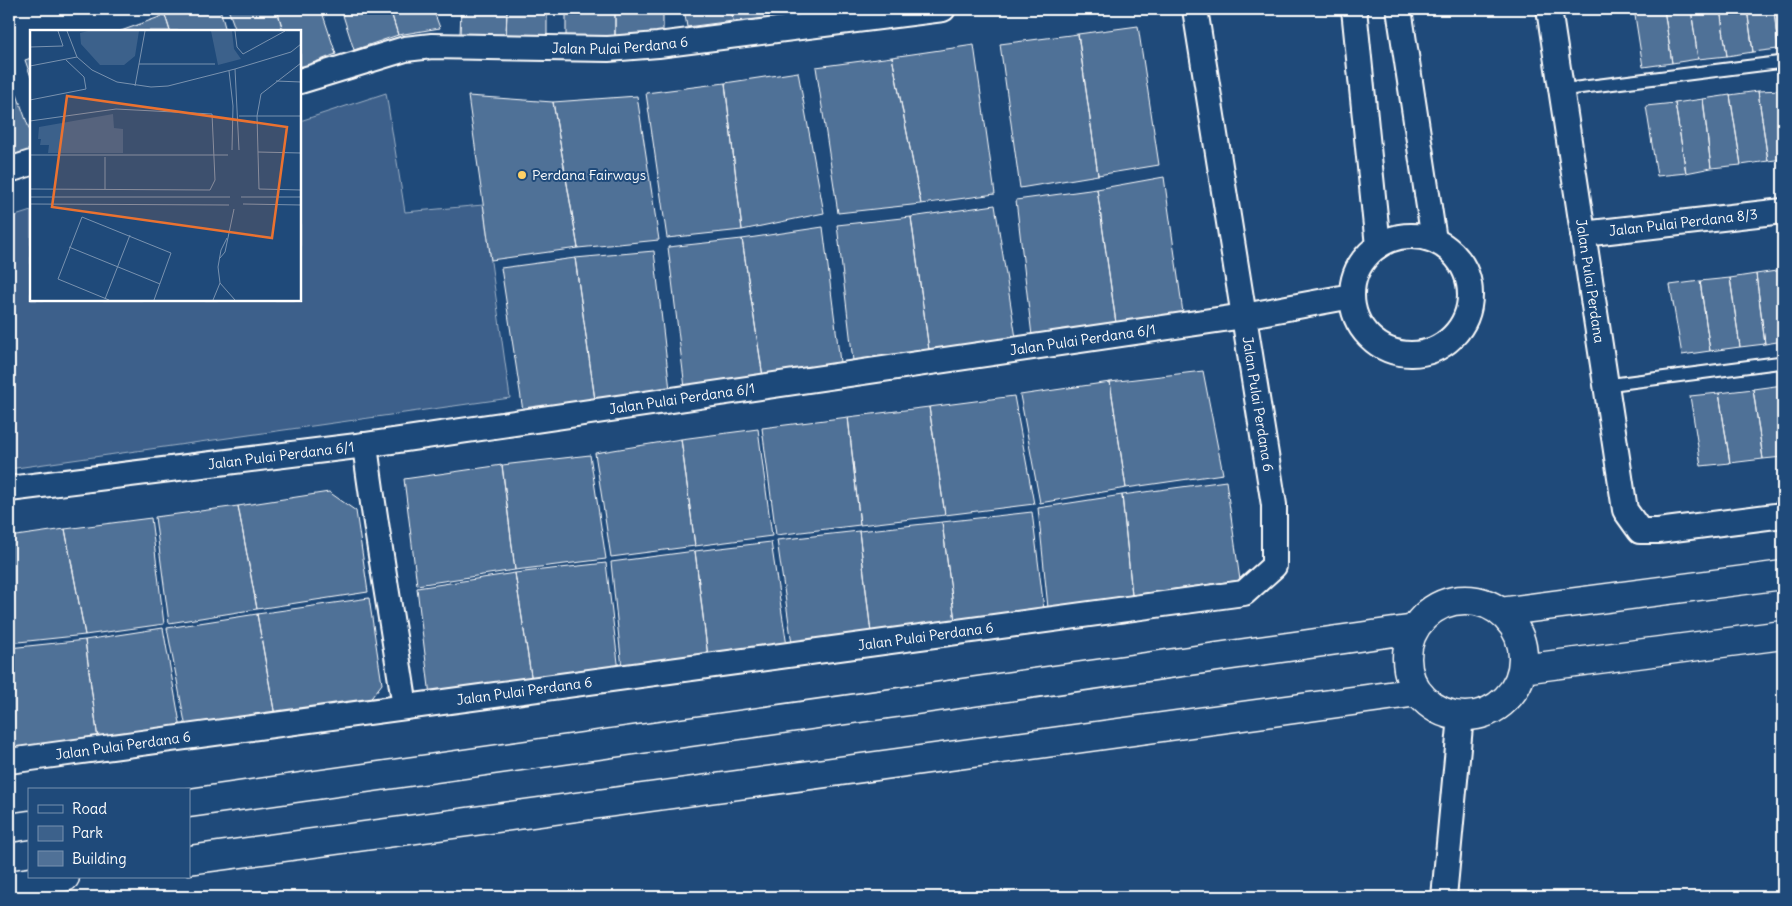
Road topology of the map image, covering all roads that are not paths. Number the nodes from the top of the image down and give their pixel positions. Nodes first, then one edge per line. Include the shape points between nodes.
1 (943, 9) edge
2 (1195, 9) edge
3 (1354, 9) edge
4 (1399, 9) edge
5 (1549, 9) edge
6 (1783, 62) edge
7 (301, 80) edge
8 (1561, 90) junction
9 (30, 163) edge
10 (9, 170) edge
11 (1783, 211) edge
12 (1584, 234) junction
13 (1434, 240) junction
14 (1378, 246) junction
15 (1352, 296) junction
16 (1244, 316) junction
17 (1783, 362) edge
18 (1607, 385) junction
19 (365, 445) junction
20 (9, 489) edge
21 (1783, 515) edge
22 (1783, 574) edge
23 (1500, 612) junction
24 (1415, 629) junction
25 (1783, 636) edge
26 (1522, 669) junction
27 (1418, 692) junction
28 (405, 707) junction
29 (1461, 716) junction
30 (9, 761) edge
31 (190, 803) edge
32 (28, 825) edge
33 (9, 828) edge
34 (190, 860) edge
35 (58, 878) edge
36 (9, 885) edge
37 (1444, 897) edge

1 - 7 street, Jalan Pulai Perdana 6 via 608,49 404,48
2 - 16 street, Jalan Pulai Perdana 6
3 - 14 street
4 - 13 street
5 - 8 street, Jalan Pulai Perdana
6 - 8 lane
8 - 12 street, Jalan Pulai Perdana
9 - 10 street
11 - 12 street, Jalan Pulai Perdana 8/3
12 - 18 street, Jalan Pulai Perdana
13 - 14 street via 1414,236 1395,238
13 - 15 street via 1450,250 1462,265 1470,284 1470,303 1464,321 1452,337 1436,348 1417,353 1398,352 1380,345 1365,332 1355,315
14 - 15 street via 1363,259 1354,277
15 - 16 street, Jalan Pulai Perdana 6/1
16 - 19 street, Jalan Pulai Perdana 6/1
16 - 28 street, Jalan Pulai Perdana 6 via 1274,505 1274,566 1244,593
17 - 18 lane
18 - 21 street, Jalan Pulai Perdana via 1625,510 1640,531
19 - 20 street, Jalan Pulai Perdana 6/1
19 - 28 street
22 - 23 street
23 - 24 street via 1486,604 1454,602 1438,607
23 - 26 street via 1520,637
24 - 27 street via 1407,661 1410,677
24 - 31 street
25 - 26 street
26 - 29 street via 1517,685 1507,699 1478,715
27 - 29 street via 1444,712
27 - 34 street
28 - 30 street, Jalan Pulai Perdana 6
29 - 37 street
32 - 33 street
35 - 36 street

